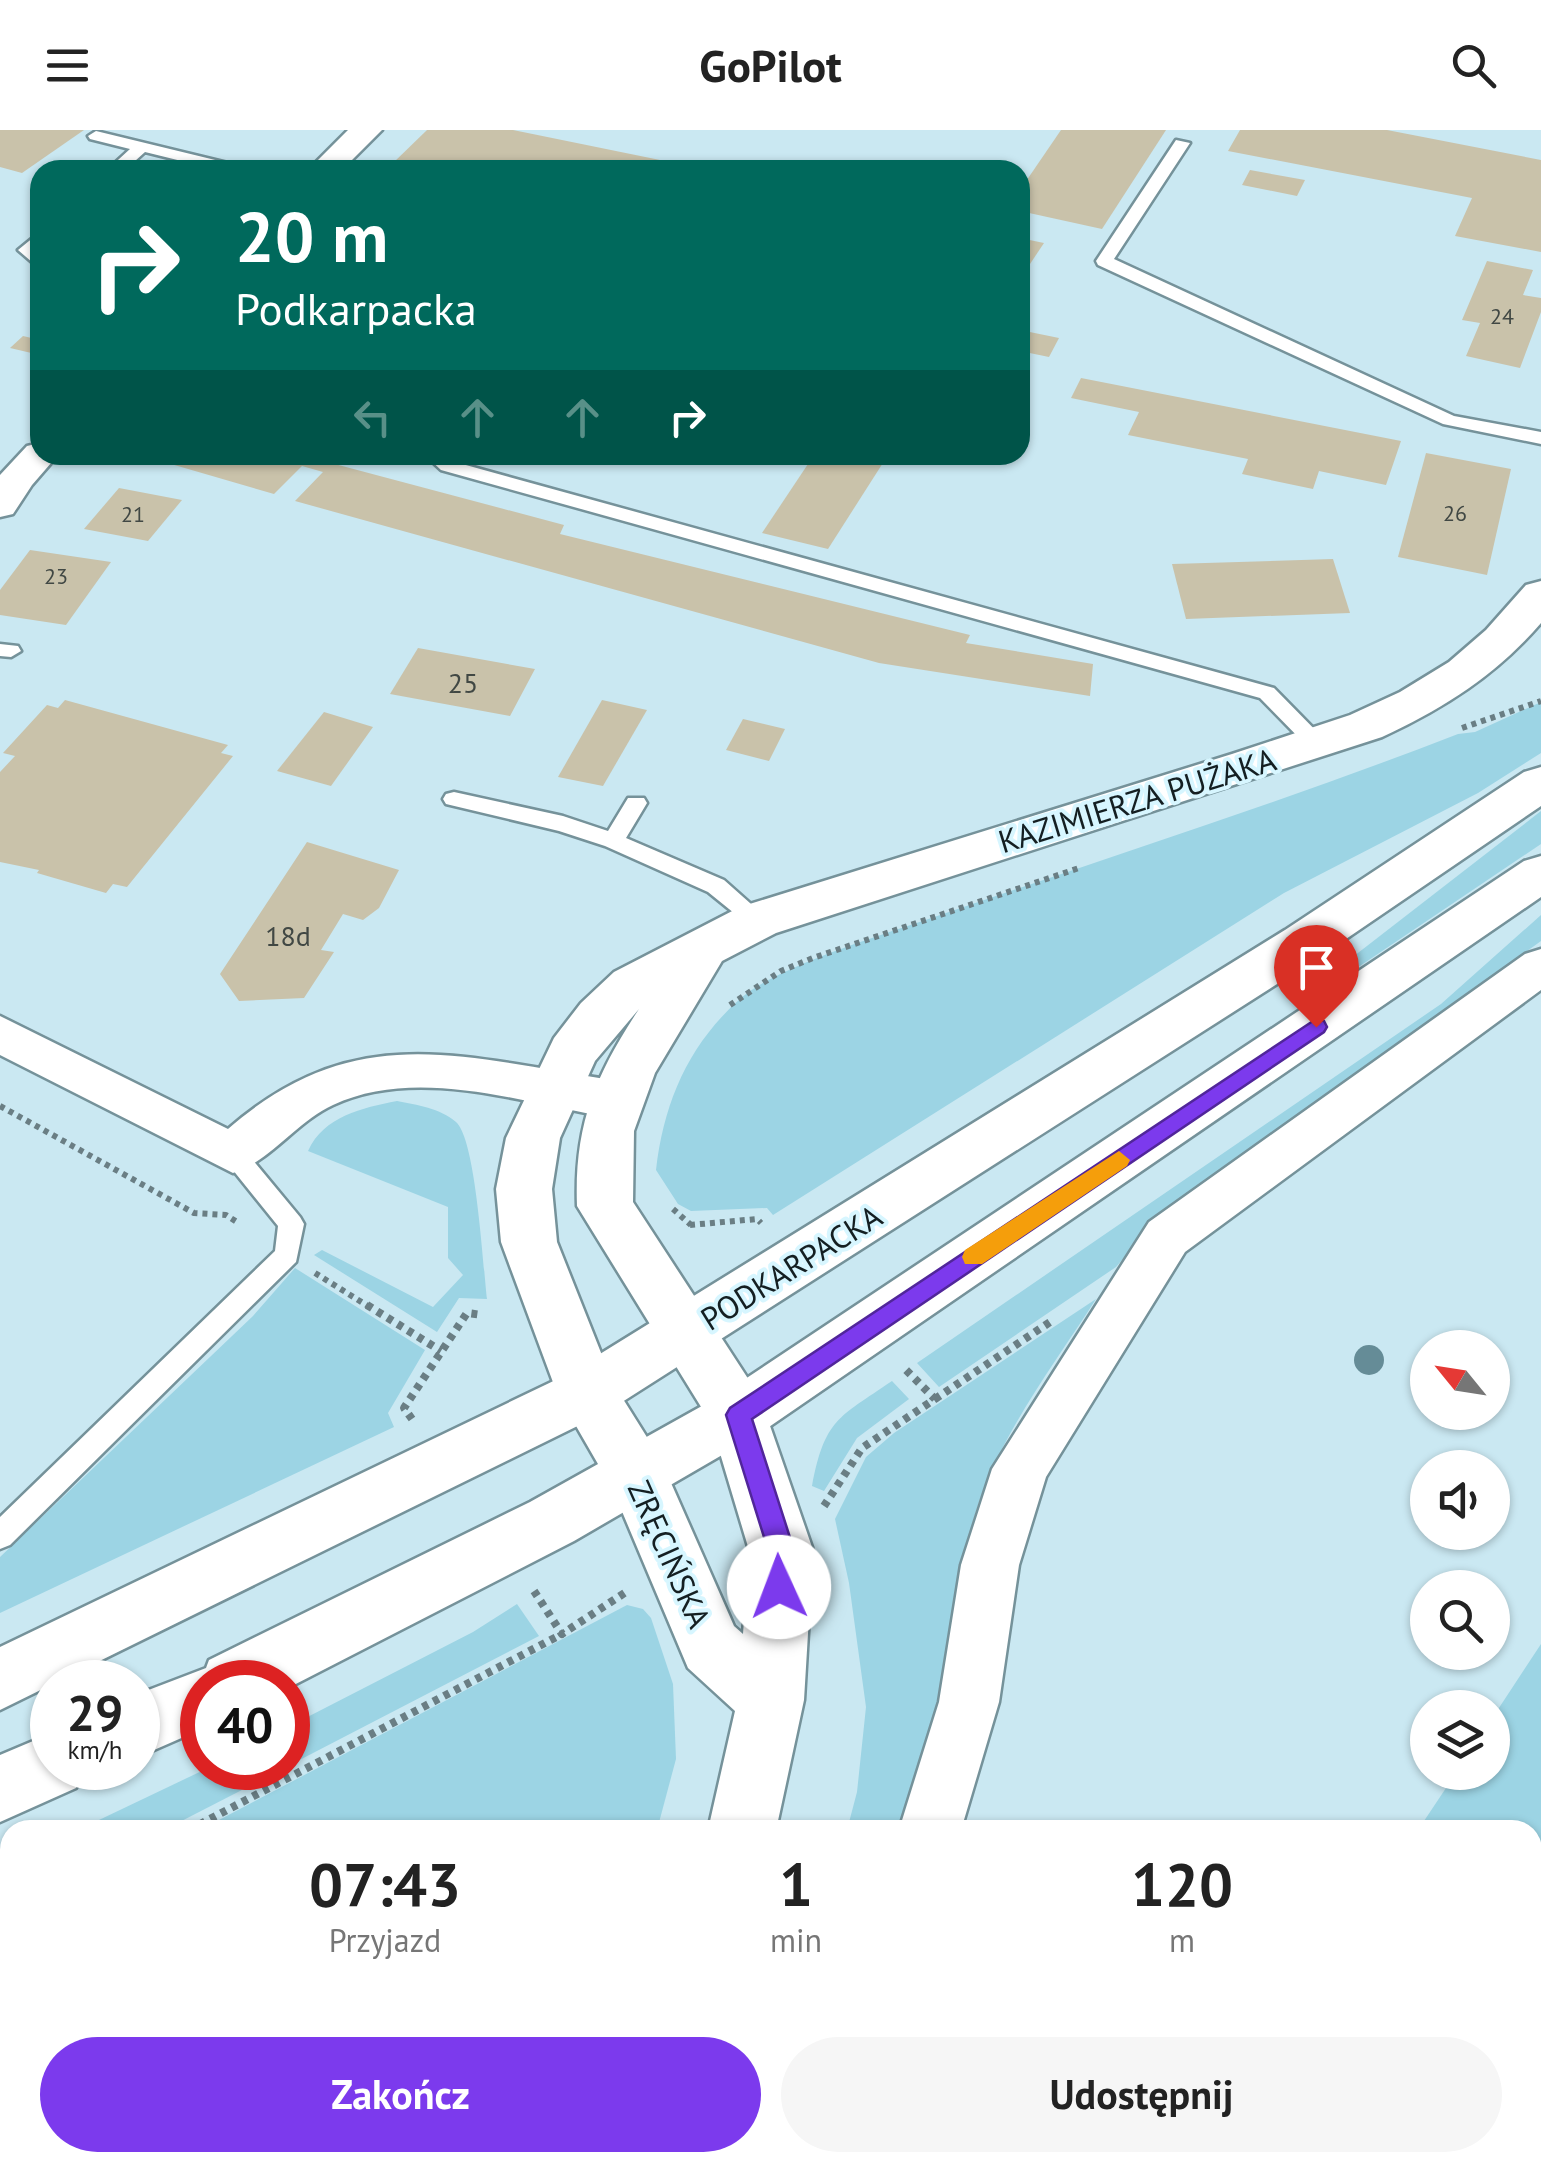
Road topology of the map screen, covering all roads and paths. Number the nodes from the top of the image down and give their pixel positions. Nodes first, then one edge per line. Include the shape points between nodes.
1 (366, 130) edge
2 (96, 136) dead end
3 (1182, 142) dead end
4 (142, 147) junction
5 (127, 160) edge
6 (196, 160) edge
7 (334, 160) edge
8 (1541, 438) edge
9 (30, 464) edge
10 (447, 465) edge
11 (0, 506) edge
12 (1541, 595) edge
13 (1541, 701) edge
14 (1452, 734) dead end
15 (1317, 743) junction
16 (1541, 783) edge
17 (454, 799) dead end
18 (636, 803) dead end
19 (613, 841) junction
20 (1096, 862) dead end
21 (1541, 873) edge
22 (758, 920) junction
23 (701, 953) junction
24 (1541, 966) edge
25 (724, 1010) dead end
26 (0, 1034) edge
27 (552, 1091) junction
28 (613, 1099) junction
29 (0, 1106) edge
30 (233, 1154) junction
31 (662, 1195) dead end
32 (762, 1224) dead end
33 (691, 1225) junction
34 (676, 1226) dead end
35 (287, 1255) junction
36 (482, 1315) dead end
37 (685, 1332) junction
38 (441, 1351) junction
39 (902, 1366) dead end
40 (587, 1393) junction
41 (738, 1415) junction
42 (412, 1419) dead end
43 (638, 1477) junction
44 (814, 1510) dead end
45 (0, 1536) edge
46 (636, 1588) dead end
47 (533, 1590) dead end
48 (562, 1634) junction
49 (277, 1660) edge
50 (0, 1680) edge
51 (771, 1700) junction
52 (30, 1775) edge
53 (0, 1789) edge
54 (208, 1820) edge
55 (744, 1820) edge
56 (933, 1820) edge

1 - 7 street
2 - 4 lane
3 - 8 lane via 1104,262 1449,420
4 - 5 lane
4 - 6 lane
9 - 11 street
10 - 15 lane via 1268,693
12 - 15 main road, KAZIMIERZA PUŻAKA via 1465,672 1416,703
13 - 14 path
15 - 22 main road, KAZIMIERZA PUŻAKA
16 - 37 main road, PODKARPACKA via 1303,943
17 - 19 lane
18 - 19 lane
19 - 22 lane via 716,886
20 - 25 path via 813,958 755,986
21 - 41 main road
22 - 23 main road, KAZIMIERZA PUŻAKA
23 - 27 main road, KAZIMIERZA PUŻAKA via 632,986 599,1017
23 - 28 main road
24 - 56 street via 1167,1237 1020,1469 990,1565 969,1702
26 - 30 street
27 - 28 street
27 - 30 street via 455,1072 364,1074 318,1090 277,1115
27 - 40 main road, KAZIMIERZA PUŻAKA via 532,1138 524,1188 530,1242
28 - 37 main road via 600,1171 605,1206
29 - 35 path via 194,1213 226,1215
30 - 35 lane via 291,1224
31 - 33 path
32 - 33 path via 757,1219
33 - 34 path
35 - 38 path
35 - 45 lane
36 - 38 path via 467,1313
37 - 40 main road, PODKARPACKA
37 - 41 main road
38 - 42 path via 404,1408
39 - 44 path via 935,1399 862,1448 828,1505
40 - 43 main road, ZRĘCIŃSKA
40 - 50 main road, PODKARPACKA
41 - 43 main road
41 - 51 main road via 781,1550
43 - 49 main road
43 - 51 main road, ZRĘCIŃSKA via 712,1647
46 - 48 path
47 - 48 path
48 - 54 path
51 - 55 main road
52 - 53 main road

